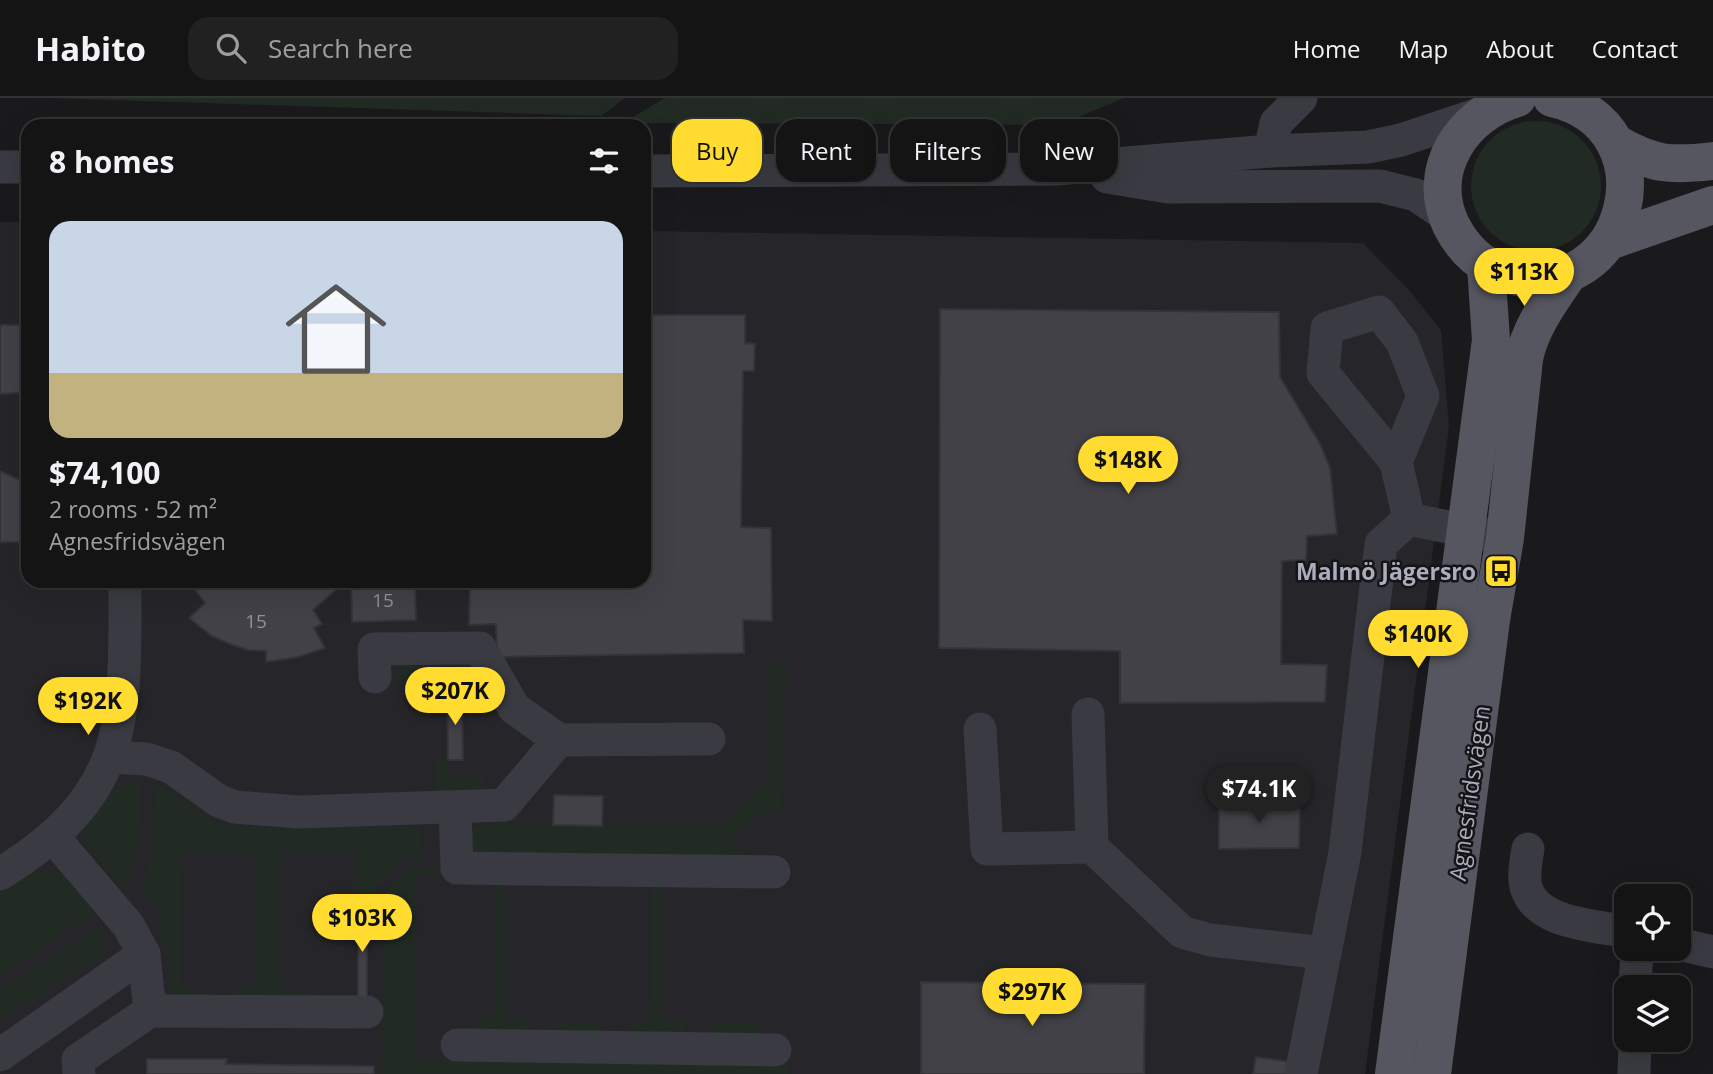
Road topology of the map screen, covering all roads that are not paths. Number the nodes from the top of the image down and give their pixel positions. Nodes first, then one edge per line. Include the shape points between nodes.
1 (1301, 98) edge
2 (1552, 98) edge
3 (1501, 103) edge
4 (1607, 123) edge
5 (1270, 151) junction
6 (1713, 161) edge
7 (1118, 164) edge
8 (0, 167) edge
9 (21, 167) edge
10 (1020, 169) edge
11 (651, 171) edge
12 (1118, 179) edge
13 (1713, 205) edge
14 (1447, 216) junction
15 (1609, 241) junction
16 (1486, 266) junction
17 (1569, 273) junction
18 (1396, 461) dead end
19 (1409, 519) junction
20 (1467, 531) junction
21 (1505, 538) junction
22 (125, 588) edge
23 (375, 677) dead end
24 (1088, 714) dead end
25 (980, 729) dead end
26 (709, 739) dead end
27 (559, 740) junction
28 (110, 757) junction
29 (455, 808) junction
30 (53, 837) junction
31 (1092, 847) junction
32 (1528, 849) dead end
33 (774, 872) dead end
34 (0, 874) edge
35 (1614, 929) edge
36 (1691, 947) edge
37 (1713, 951) edge
38 (1325, 953) junction
39 (144, 954) junction
40 (150, 1011) junction
41 (367, 1012) dead end
42 (457, 1045) dead end
43 (775, 1050) dead end
44 (1635, 1052) edge
45 (0, 1055) edge
46 (79, 1074) edge
47 (1301, 1074) edge
48 (1394, 1074) edge
49 (1432, 1074) edge
50 (1634, 1074) edge

1 - 5 street via 1276,123
2 - 4 main road
3 - 5 street via 1411,137 1368,147
3 - 14 main road via 1461,134 1447,159 1443,197
4 - 6 main road via 1645,160 1669,164
4 - 15 main road via 1625,167 1626,193 1621,218
5 - 7 street
8 - 9 street
10 - 11 street
12 - 14 street via 1168,187 1380,186 1416,195
13 - 15 main road
14 - 16 main road via 1469,253
15 - 17 main road
16 - 17 main road via 1536,280
16 - 20 main road, Agnesfridsvägen via 1491,340
17 - 21 main road, Agnesfridsvägen via 1527,343
18 - 19 street
19 - 20 street
19 - 38 street via 1381,544 1345,852
20 - 21 street
20 - 48 main road, Agnesfridsvägen
21 - 49 main road, Agnesfridsvägen
22 - 28 street via 124,698
23 - 27 street via 374,649 480,648 514,708
24 - 31 street
25 - 31 street via 987,849
26 - 27 street
27 - 29 street via 504,805
28 - 29 street via 146,759 171,767 235,807 299,812
28 - 30 street via 75,815
29 - 33 street via 457,868
30 - 34 street
30 - 39 street via 128,925
31 - 38 street via 1182,932 1210,940
32 - 35 street via 1524,878 1536,905 1555,917
36 - 37 street
38 - 47 street
39 - 40 street
39 - 45 street
40 - 41 street
40 - 46 street via 78,1060
42 - 43 street
44 - 50 street

